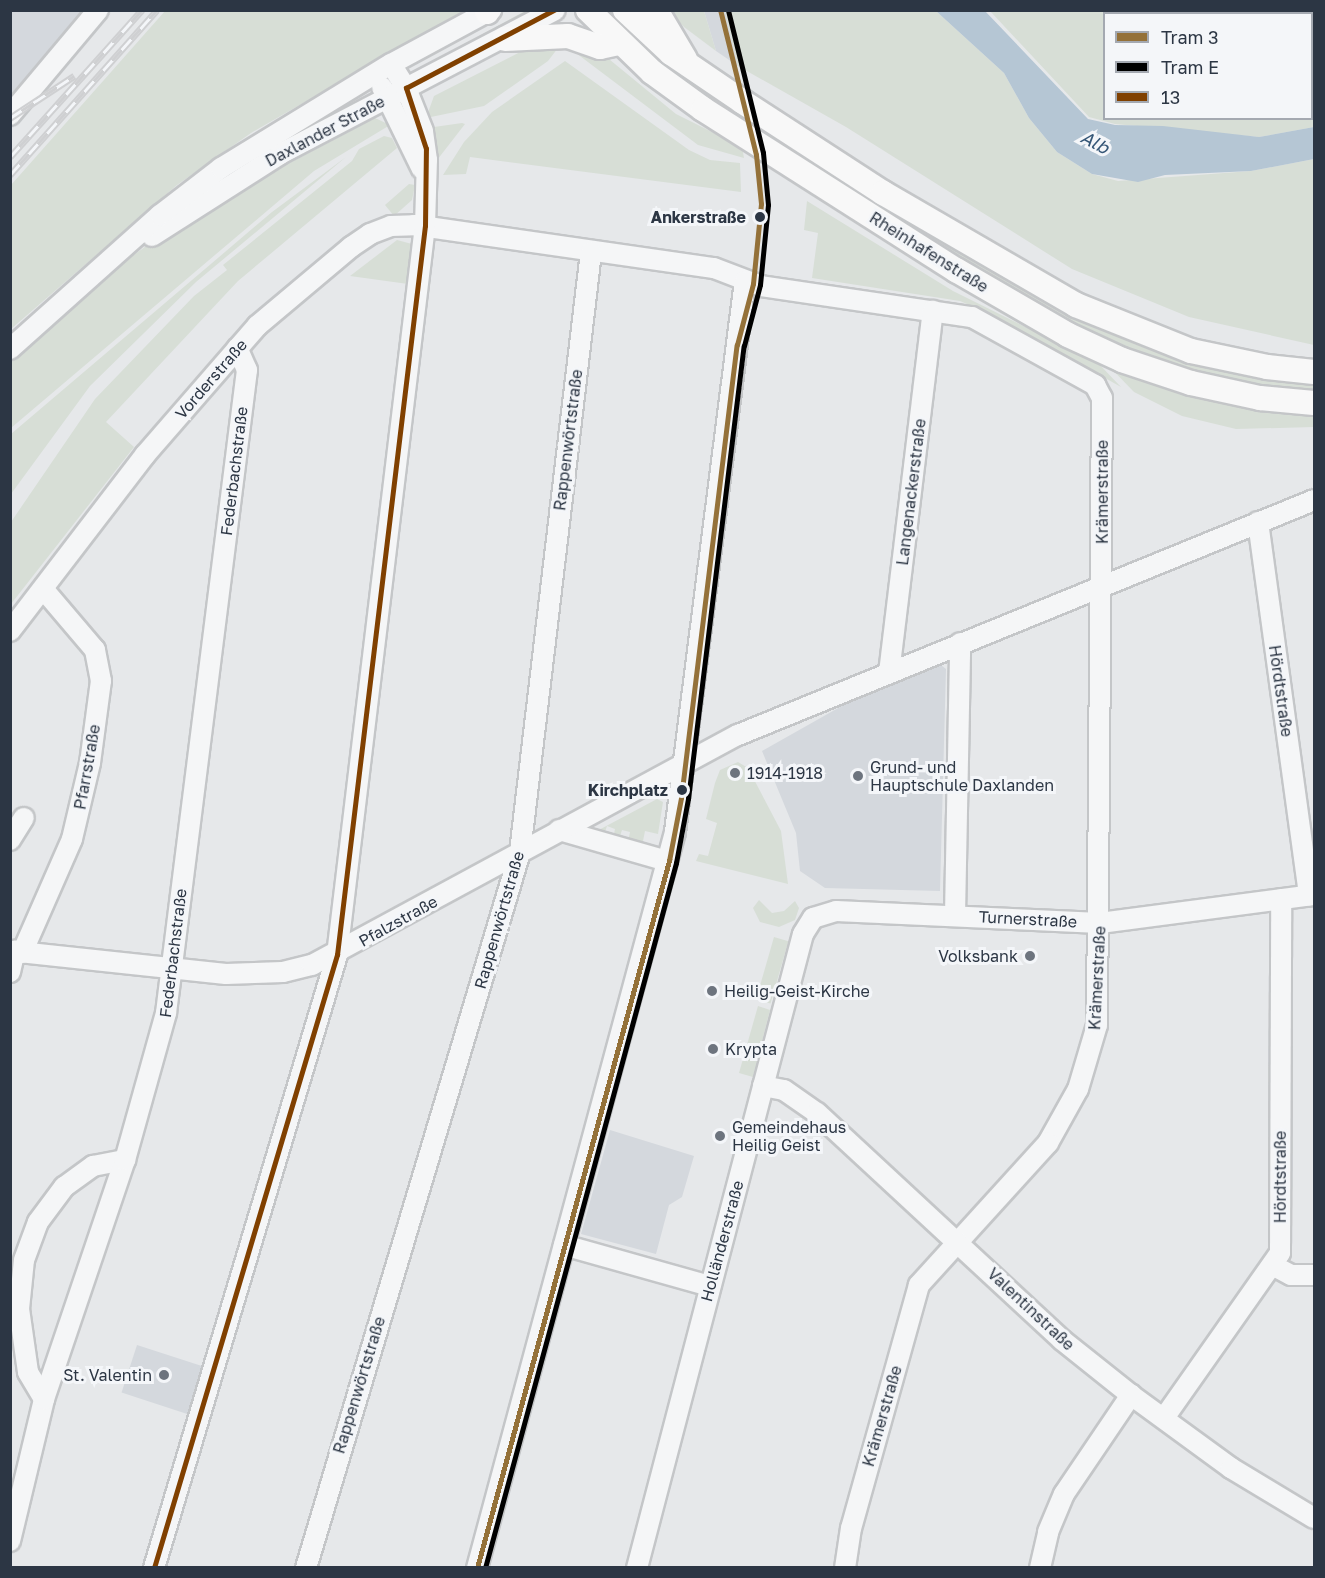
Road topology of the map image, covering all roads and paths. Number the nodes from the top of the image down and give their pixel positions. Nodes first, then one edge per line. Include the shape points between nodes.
1 (98, 10) edge
2 (555, 10) edge
3 (588, 10) edge
4 (625, 10) edge
5 (656, 10) edge
6 (489, 11) edge
7 (505, 39) junction
8 (619, 43) junction
9 (687, 64) junction
10 (384, 68) junction
11 (406, 88) junction
12 (387, 98) junction
13 (10, 115) edge
14 (426, 176) junction
15 (425, 226) junction
16 (591, 252) junction
17 (104, 267) junction
18 (745, 281) junction
19 (933, 311) junction
20 (237, 348) junction
21 (10, 349) edge
22 (1314, 372) edge
23 (1314, 403) edge
24 (1314, 500) edge
25 (1258, 522) junction
26 (1102, 585) junction
27 (44, 590) junction
28 (10, 631) edge
29 (960, 643) junction
30 (889, 673) junction
31 (686, 762) junction
32 (24, 818) dead end
33 (559, 830) junction
34 (10, 840) edge
35 (520, 852) junction
36 (667, 861) junction
37 (1312, 895) edge
38 (1281, 899) junction
39 (955, 915) junction
40 (813, 918) joint
41 (1100, 923) junction
42 (16, 952) edge
43 (337, 954) junction
44 (171, 969) junction
45 (10, 972) edge
46 (763, 1086) junction
47 (125, 1160) junction
48 (957, 1240) junction
49 (564, 1245) junction
50 (1274, 1266) junction
51 (1314, 1275) edge
52 (710, 1286) junction
53 (1131, 1395) junction
54 (44, 1399) junction
55 (1164, 1418) junction
56 (1314, 1518) edge
57 (10, 1541) edge
58 (154, 1568) edge
59 (306, 1568) edge
60 (477, 1568) edge
61 (637, 1568) edge
62 (845, 1568) edge
63 (1040, 1568) edge

1 - 13 street
2 - 7 street, Daxlander Straße
3 - 8 main road, Rheinhafenstraße
4 - 9 main road, Rheinhafenstraße
5 - 9 main road
6 - 10 street, Daxlander Straße
7 - 8 main road via 568,36 600,47
7 - 11 street, Daxlander Straße
8 - 23 main road, Rheinhafenstraße via 675,90 749,140 1068,335 1122,360 1191,383 1260,398
9 - 22 main road, Rheinhafenstraße via 884,193 1076,305 1191,351
10 - 11 street
10 - 12 street
10 - 17 street, Daxlander Straße via 213,174 160,215
11 - 12 street, Daxlander Straße
11 - 14 street via 423,131
12 - 14 street
12 - 17 street, Daxlander Straße via 280,154
14 - 15 street
15 - 16 street
15 - 20 street, Vorderstraße via 391,226 370,234 257,326
15 - 43 street
16 - 18 street via 714,268
16 - 35 street, Rappenwörtstraße
17 - 21 street, Daxlander Straße
18 - 19 street
18 - 31 street
19 - 26 street, Krämerstraße via 984,322 1100,391
19 - 30 street, Langenackerstraße
20 - 27 street, Vorderstraße via 145,455
20 - 44 street, Federbachstraße via 247,370
24 - 25 street, Pfalzstraße
25 - 26 street, Pfalzstraße
25 - 37 street, Hördtstraße
26 - 29 street, Pfalzstraße
26 - 41 street, Krämerstraße
27 - 28 street, Vorderstraße
27 - 42 street, Pfarrstraße via 95,650 101,681 90,763 72,838
29 - 30 street, Pfalzstraße
29 - 39 street
30 - 31 street, Pfalzstraße via 738,735
31 - 33 street, Pfalzstraße
31 - 36 street
32 - 34 street
33 - 35 street, Pfalzstraße
33 - 36 street
35 - 43 street, Pfalzstraße
35 - 59 street, Rappenwörtstraße
36 - 49 street
37 - 38 street, Turnerstraße
38 - 41 street, Turnerstraße
38 - 50 street, Hördtstraße via 1280,1252
39 - 40 street, Turnerstraße via 836,911
39 - 41 street, Turnerstraße
40 - 46 street, Holländerstraße via 802,937
41 - 48 street, Krämerstraße via 1097,1025 1078,1089 1060,1126 1037,1157
42 - 44 street, Pfalzstraße
42 - 45 street, Pfarrstraße
43 - 44 street, Pfalzstraße via 312,965 274,973
43 - 58 street
44 - 47 street, Federbachstraße via 159,1047
46 - 48 street, Valentinstraße via 784,1090 811,1108
46 - 52 street, Holländerstraße
47 - 54 street, Federbachstraße
47 - 54 street via 93,1166 64,1187 38,1222 24,1260 19,1309 28,1372
48 - 53 street, Valentinstraße via 1062,1340
48 - 62 street, Krämerstraße via 917,1292 851,1528
49 - 52 street
49 - 60 street
50 - 51 street via 1291,1275
50 - 55 street, Hördtstraße
52 - 61 street, Holländerstraße
53 - 55 street, Valentinstraße
53 - 63 street via 1064,1494 1048,1532
54 - 57 street, Federbachstraße
55 - 56 street, Valentinstraße via 1231,1468

